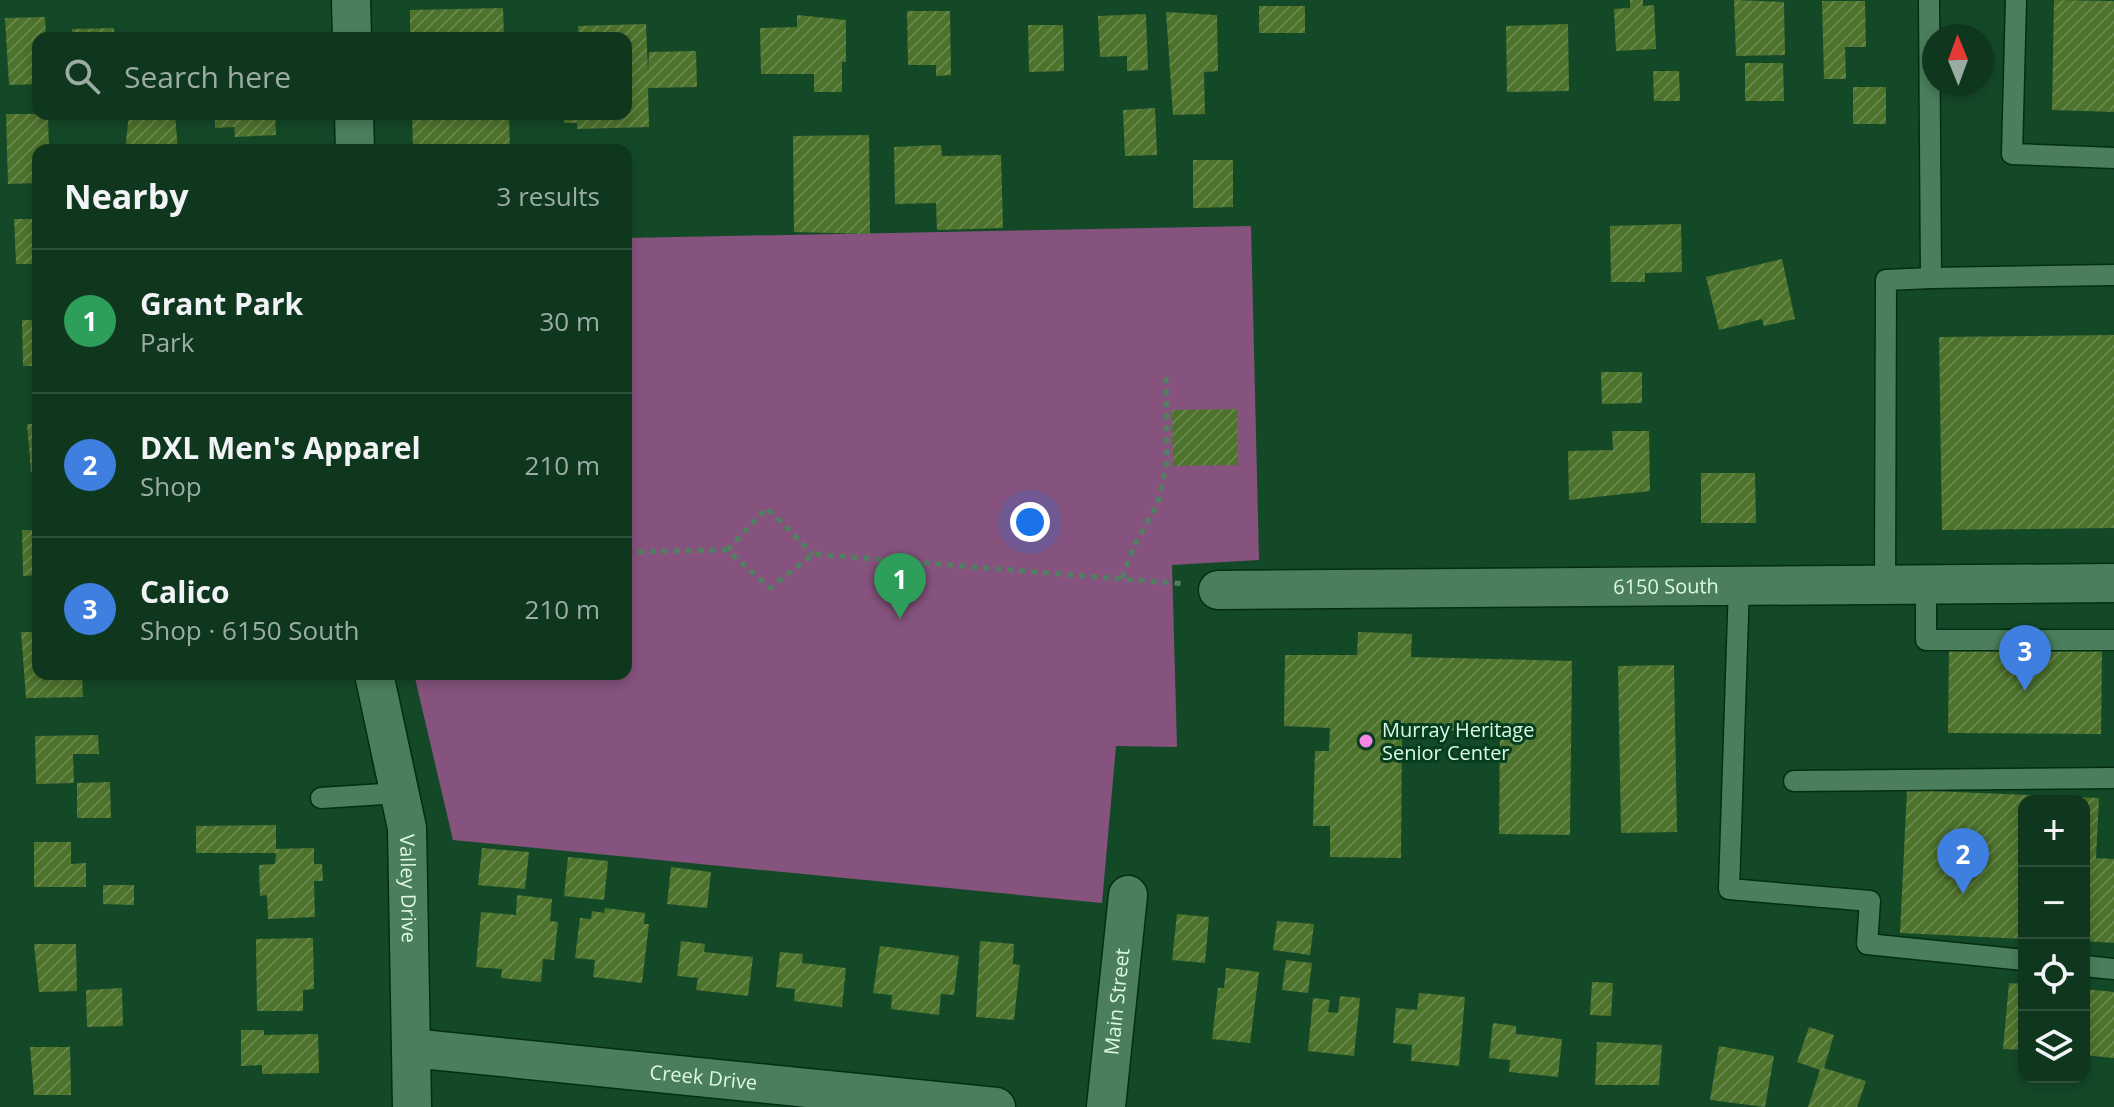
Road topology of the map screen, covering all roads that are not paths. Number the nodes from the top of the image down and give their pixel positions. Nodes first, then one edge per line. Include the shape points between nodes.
1 (351, 0) edge
2 (1929, 0) edge
3 (2016, 0) edge
4 (352, 32) edge
5 (354, 120) edge
6 (355, 144) edge
7 (2114, 158) edge
8 (2114, 275) edge
9 (1931, 278) junction
10 (2114, 583) edge
11 (1885, 584) junction
12 (1926, 584) junction
13 (1739, 585) junction
14 (1218, 590) dead end
15 (2114, 640) edge
16 (375, 680) edge
17 (2114, 778) edge
18 (1794, 781) dead end
19 (399, 793) junction
20 (321, 798) dead end
21 (1128, 895) dead end
22 (2018, 959) edge
23 (2090, 967) edge
24 (2114, 969) edge
25 (411, 1048) junction
26 (412, 1107) edge
27 (996, 1107) edge
28 (1106, 1107) edge

1 - 4 street
2 - 9 lane
3 - 7 lane via 2012,154
5 - 6 street
8 - 9 lane
9 - 11 lane via 1886,280
10 - 12 street, 6150 South
11 - 12 street, 6150 South
11 - 13 street, 6150 South
12 - 15 lane via 1926,640
13 - 14 street, 6150 South
13 - 22 lane via 1729,889 1870,901 1867,944
16 - 19 street, Valley Drive
17 - 18 lane
19 - 20 lane
19 - 25 street, Valley Drive via 407,828
21 - 28 street, Main Street
23 - 24 lane
25 - 26 street, Valley Drive
25 - 27 street, Creek Drive

